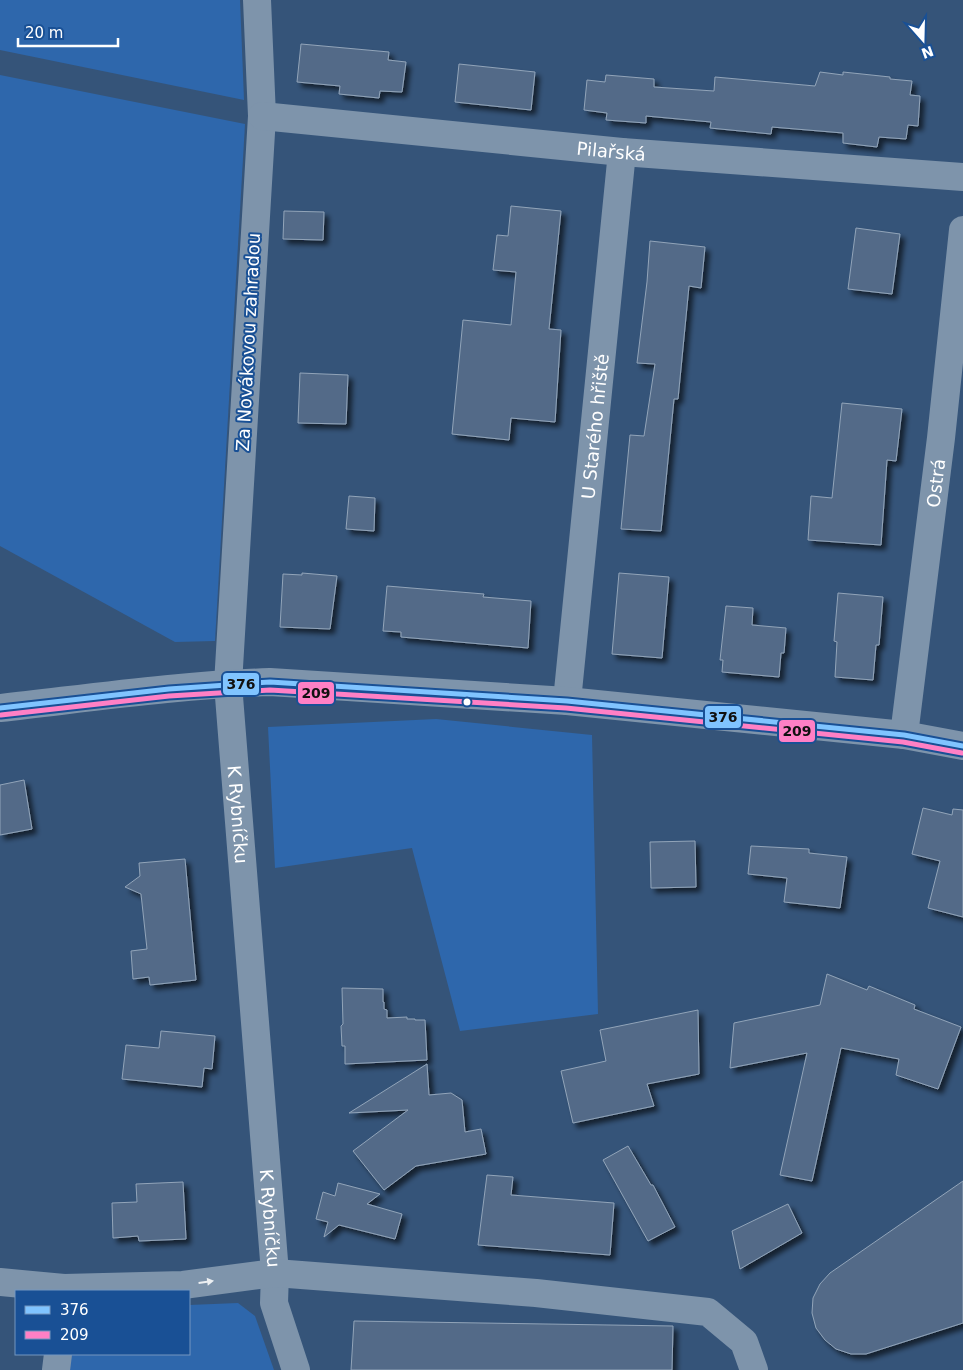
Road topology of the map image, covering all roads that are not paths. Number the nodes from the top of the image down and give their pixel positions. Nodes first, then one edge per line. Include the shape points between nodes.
1 (257, 0) edge
2 (262, 116) junction
3 (622, 152) junction
4 (963, 177) edge
5 (963, 230) edge
6 (228, 684) junction
7 (568, 701) junction
8 (0, 708) edge
9 (904, 735) junction
10 (963, 746) edge
11 (275, 1273) junction
12 (0, 1282) edge
13 (64, 1290) edge
14 (58, 1355) edge
15 (56, 1370) edge
16 (296, 1370) edge
17 (754, 1370) edge

1 - 2 street, Za Novákovou zahradou
2 - 3 street, Pilařská
2 - 6 street, Za Novákovou zahradou
3 - 4 street, Pilařská
3 - 7 street, U Starého hřiště
5 - 9 street, Ostrá
6 - 7 street via 270,682
6 - 8 street
6 - 11 street, K Rybníčku
7 - 9 street
9 - 10 street
13 -> 11 street via 182,1285
11 - 16 street via 274,1303
11 - 17 street, K Rybníčku via 536,1293 708,1312 744,1342
12 - 13 street
14 - 15 street

